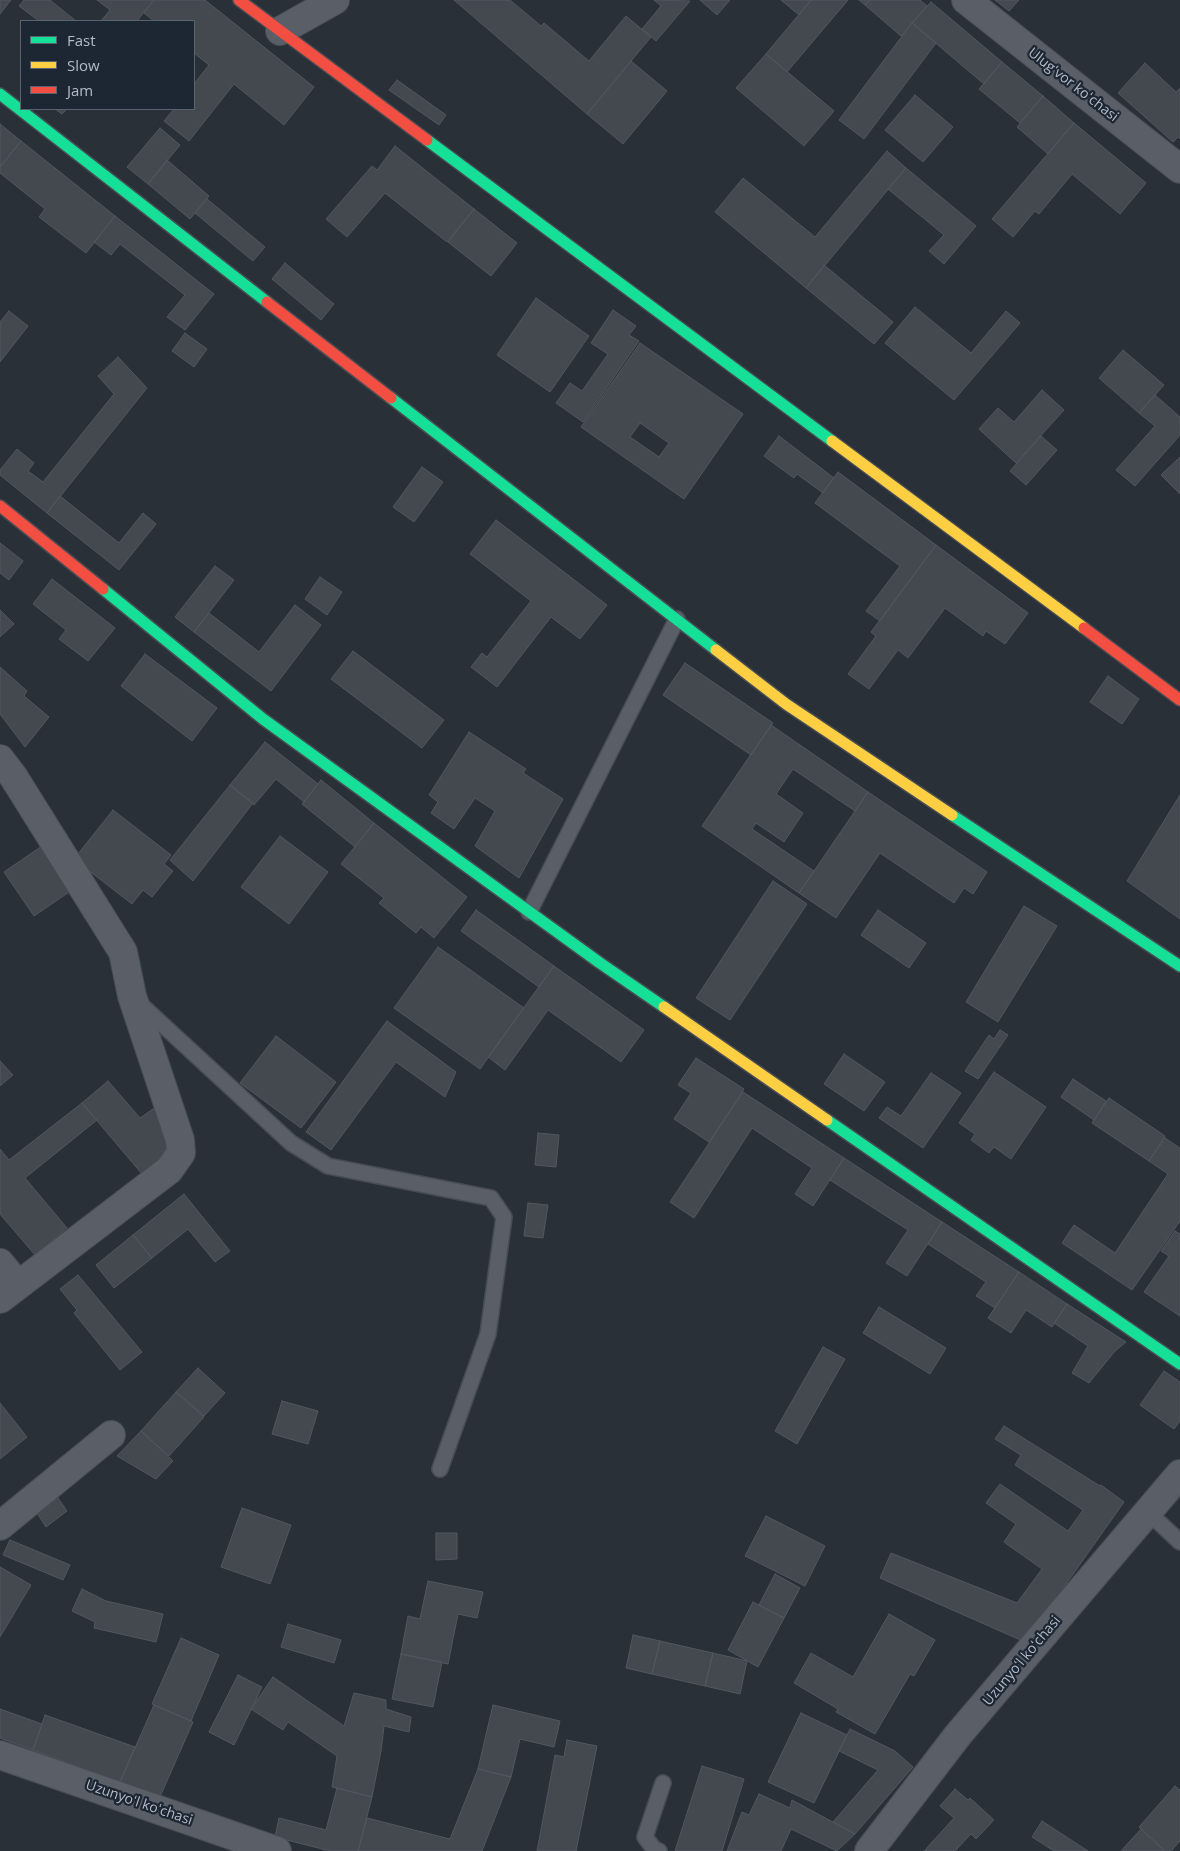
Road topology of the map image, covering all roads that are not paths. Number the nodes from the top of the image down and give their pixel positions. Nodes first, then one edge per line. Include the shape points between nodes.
1 (239, 0) edge
2 (335, 0) edge
3 (966, 0) edge
4 (280, 30) junction
5 (0, 94) edge
6 (20, 110) edge
7 (21, 110) edge
8 (1180, 169) edge
9 (0, 506) edge
10 (677, 619) junction
11 (1180, 700) edge
12 (0, 759) edge
13 (529, 912) junction
14 (1180, 966) edge
15 (132, 996) junction
16 (0, 1263) edge
17 (9, 1292) edge
18 (1180, 1364) edge
19 (111, 1435) dead end
20 (440, 1469) dead end
21 (1180, 1474) edge
22 (1148, 1512) junction
23 (0, 1526) edge
24 (1180, 1542) edge
25 (0, 1755) edge
26 (663, 1783) dead end
27 (277, 1851) edge
28 (659, 1851) edge
29 (869, 1851) edge

1 - 4 street
2 - 4 street
3 - 8 street, Ulugʻvor koʻchasi
4 - 11 street
5 - 6 street
7 - 10 street
9 - 13 street via 263,719
10 - 13 lane
10 - 14 street via 786,704
12 - 15 street via 123,952
13 - 18 street
15 - 17 street via 180,1140 181,1153 169,1170
15 - 20 lane via 291,1143 328,1166 491,1198 504,1217 488,1334
16 - 17 street
19 - 23 street
21 - 22 street, Uzunyoʻl koʻchasi
22 - 24 lane
22 - 29 street, Uzunyoʻl koʻchasi via 958,1735
25 - 27 street, Uzunyoʻl koʻchasi
26 - 28 lane via 645,1837

